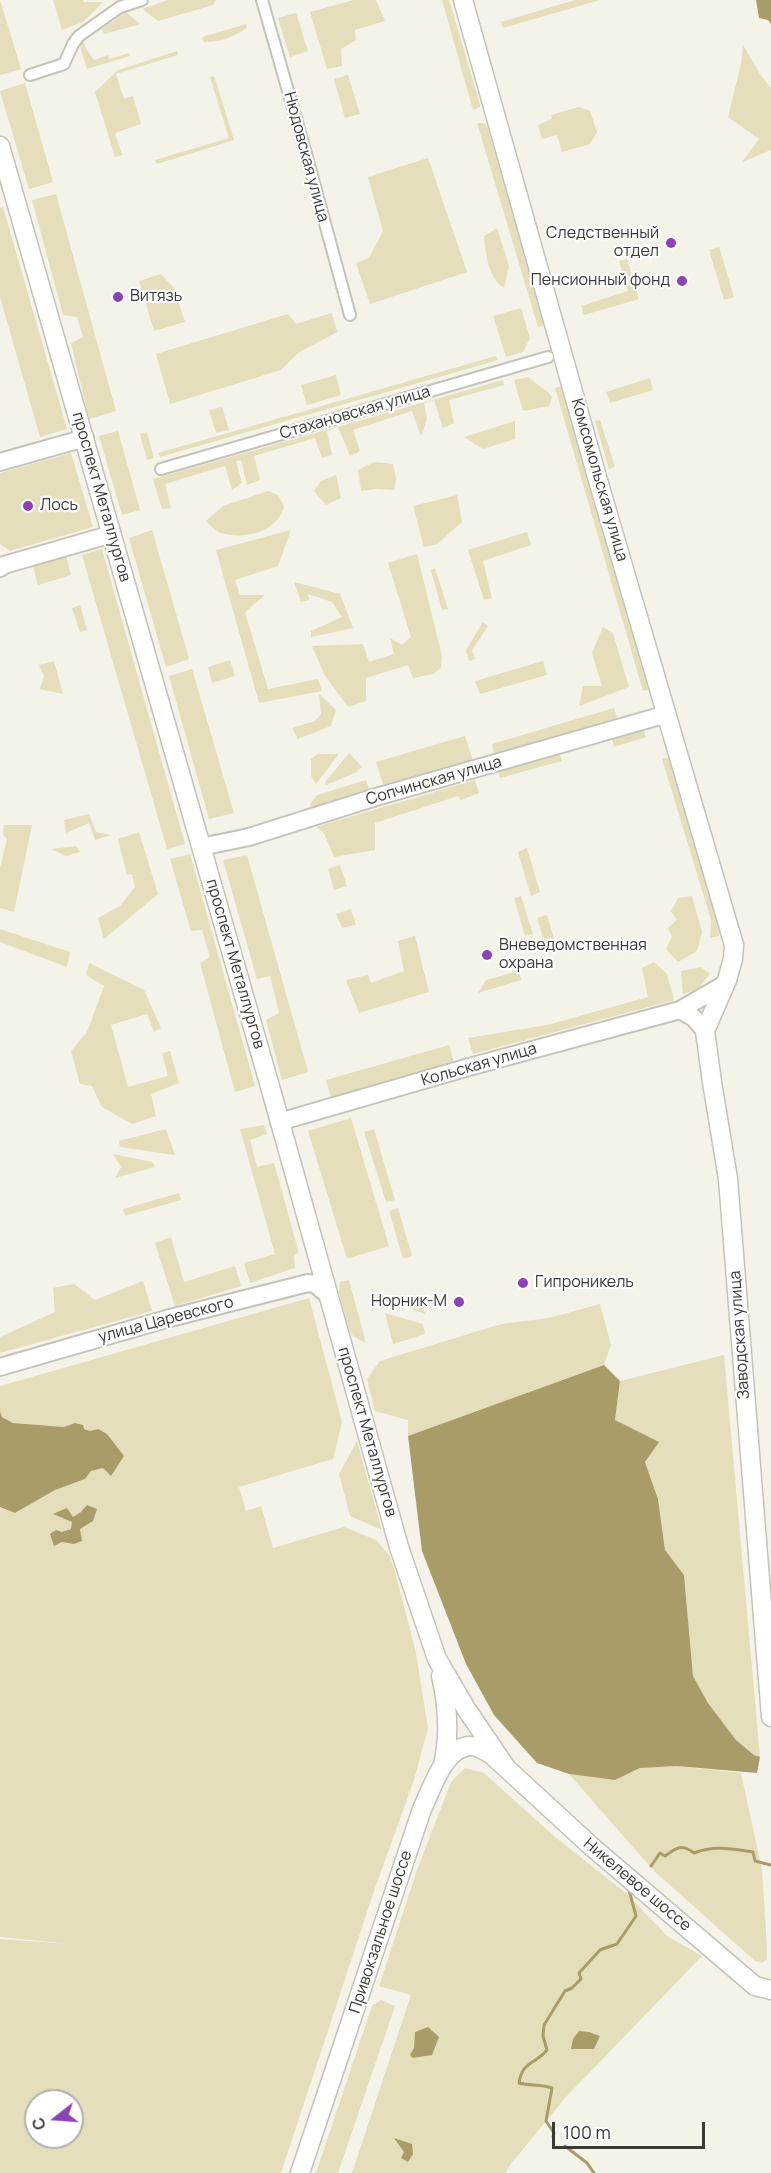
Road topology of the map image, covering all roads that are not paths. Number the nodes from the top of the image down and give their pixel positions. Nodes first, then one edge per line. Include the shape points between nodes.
1 (142, 0) edge
2 (262, 0) edge
3 (463, 0) edge
4 (30, 75) dead end
5 (0, 146) edge
6 (350, 315) dead end
7 (548, 357) dead end
8 (85, 438) junction
9 (0, 462) edge
10 (161, 469) dead end
11 (112, 534) junction
12 (5, 562) edge
13 (667, 714) junction
14 (201, 847) junction
15 (725, 984) junction
16 (680, 1010) junction
17 (705, 1031) junction
18 (279, 1122) junction
19 (318, 1259) junction
20 (308, 1283) junction
21 (328, 1295) junction
22 (0, 1367) edge
23 (436, 1659) junction
24 (771, 1717) edge
25 (443, 1766) junction
26 (505, 1766) junction
27 (763, 1988) edge
28 (771, 2000) edge
29 (300, 2173) edge

1 - 4 street via 120,7 79,36 64,64
2 - 6 street, Нюдовская улица
3 - 13 main road, Комсомольская улица
5 - 8 main road, проспект Металлургов
7 - 10 street, Стахановская улица
8 - 9 street
8 - 11 main road, проспект Металлургов
11 - 12 street
11 - 14 main road, проспект Металлургов
13 - 14 street, Сопчинская улица via 249,837
13 - 15 main road, Комсомольская улица via 734,945
14 - 18 main road, проспект Металлургов
15 - 16 street, Кольская улица
15 - 17 main road
16 - 17 street
16 - 18 street, Кольская улица
17 - 24 main road, Заводская улица via 728,1179
18 - 19 main road, проспект Металлургов
19 - 20 street via 314,1278
19 - 21 main road, проспект Металлургов
20 - 21 street
20 - 22 street, улица Царевского
21 - 23 main road, проспект Металлургов via 399,1547
23 - 25 main road via 445,1692 448,1729
23 - 26 main road, проспект Металлургов
25 - 26 main road, Привокзальное шоссе via 461,1749 471,1746
25 - 29 main road, Привокзальное шоссе via 422,1809
26 - 27 main road, Никелевое шоссе via 591,1846
27 - 28 street, Никелевое шоссе

